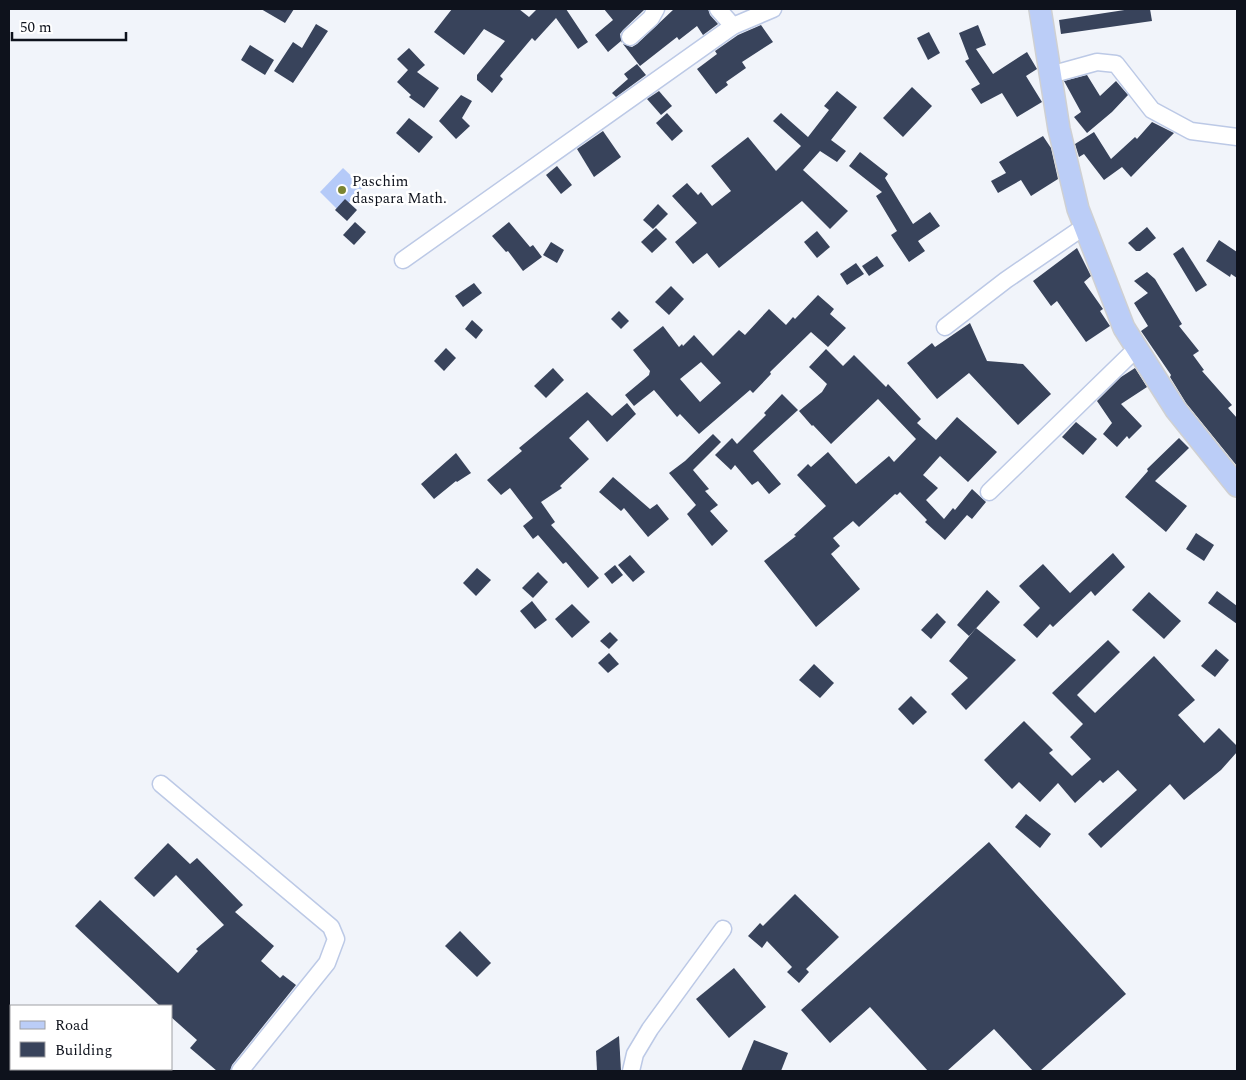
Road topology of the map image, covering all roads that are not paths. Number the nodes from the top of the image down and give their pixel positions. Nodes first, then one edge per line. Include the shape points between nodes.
1 (656, 9) edge
2 (718, 9) edge
3 (773, 9) edge
4 (1040, 9) edge
5 (733, 26) junction
6 (630, 37) dead end
7 (1050, 75) junction
8 (1237, 137) edge
9 (1085, 226) junction
10 (403, 260) dead end
11 (945, 327) dead end
12 (1137, 348) junction
13 (1237, 486) edge
14 (989, 492) dead end
15 (162, 784) dead end
16 (723, 928) dead end
17 (240, 1071) edge
18 (632, 1071) edge

1 - 6 street
2 - 5 street
3 - 5 street
4 - 7 main road
5 - 10 street
7 - 8 street via 1097,62 1116,64 1152,110 1191,131
7 - 9 main road via 1059,129 1078,210
9 - 11 street
9 - 12 main road via 1124,328
12 - 13 main road via 1176,410
12 - 14 street
15 - 17 street via 331,927 336,940 327,963
16 - 18 street via 645,1037 635,1054

